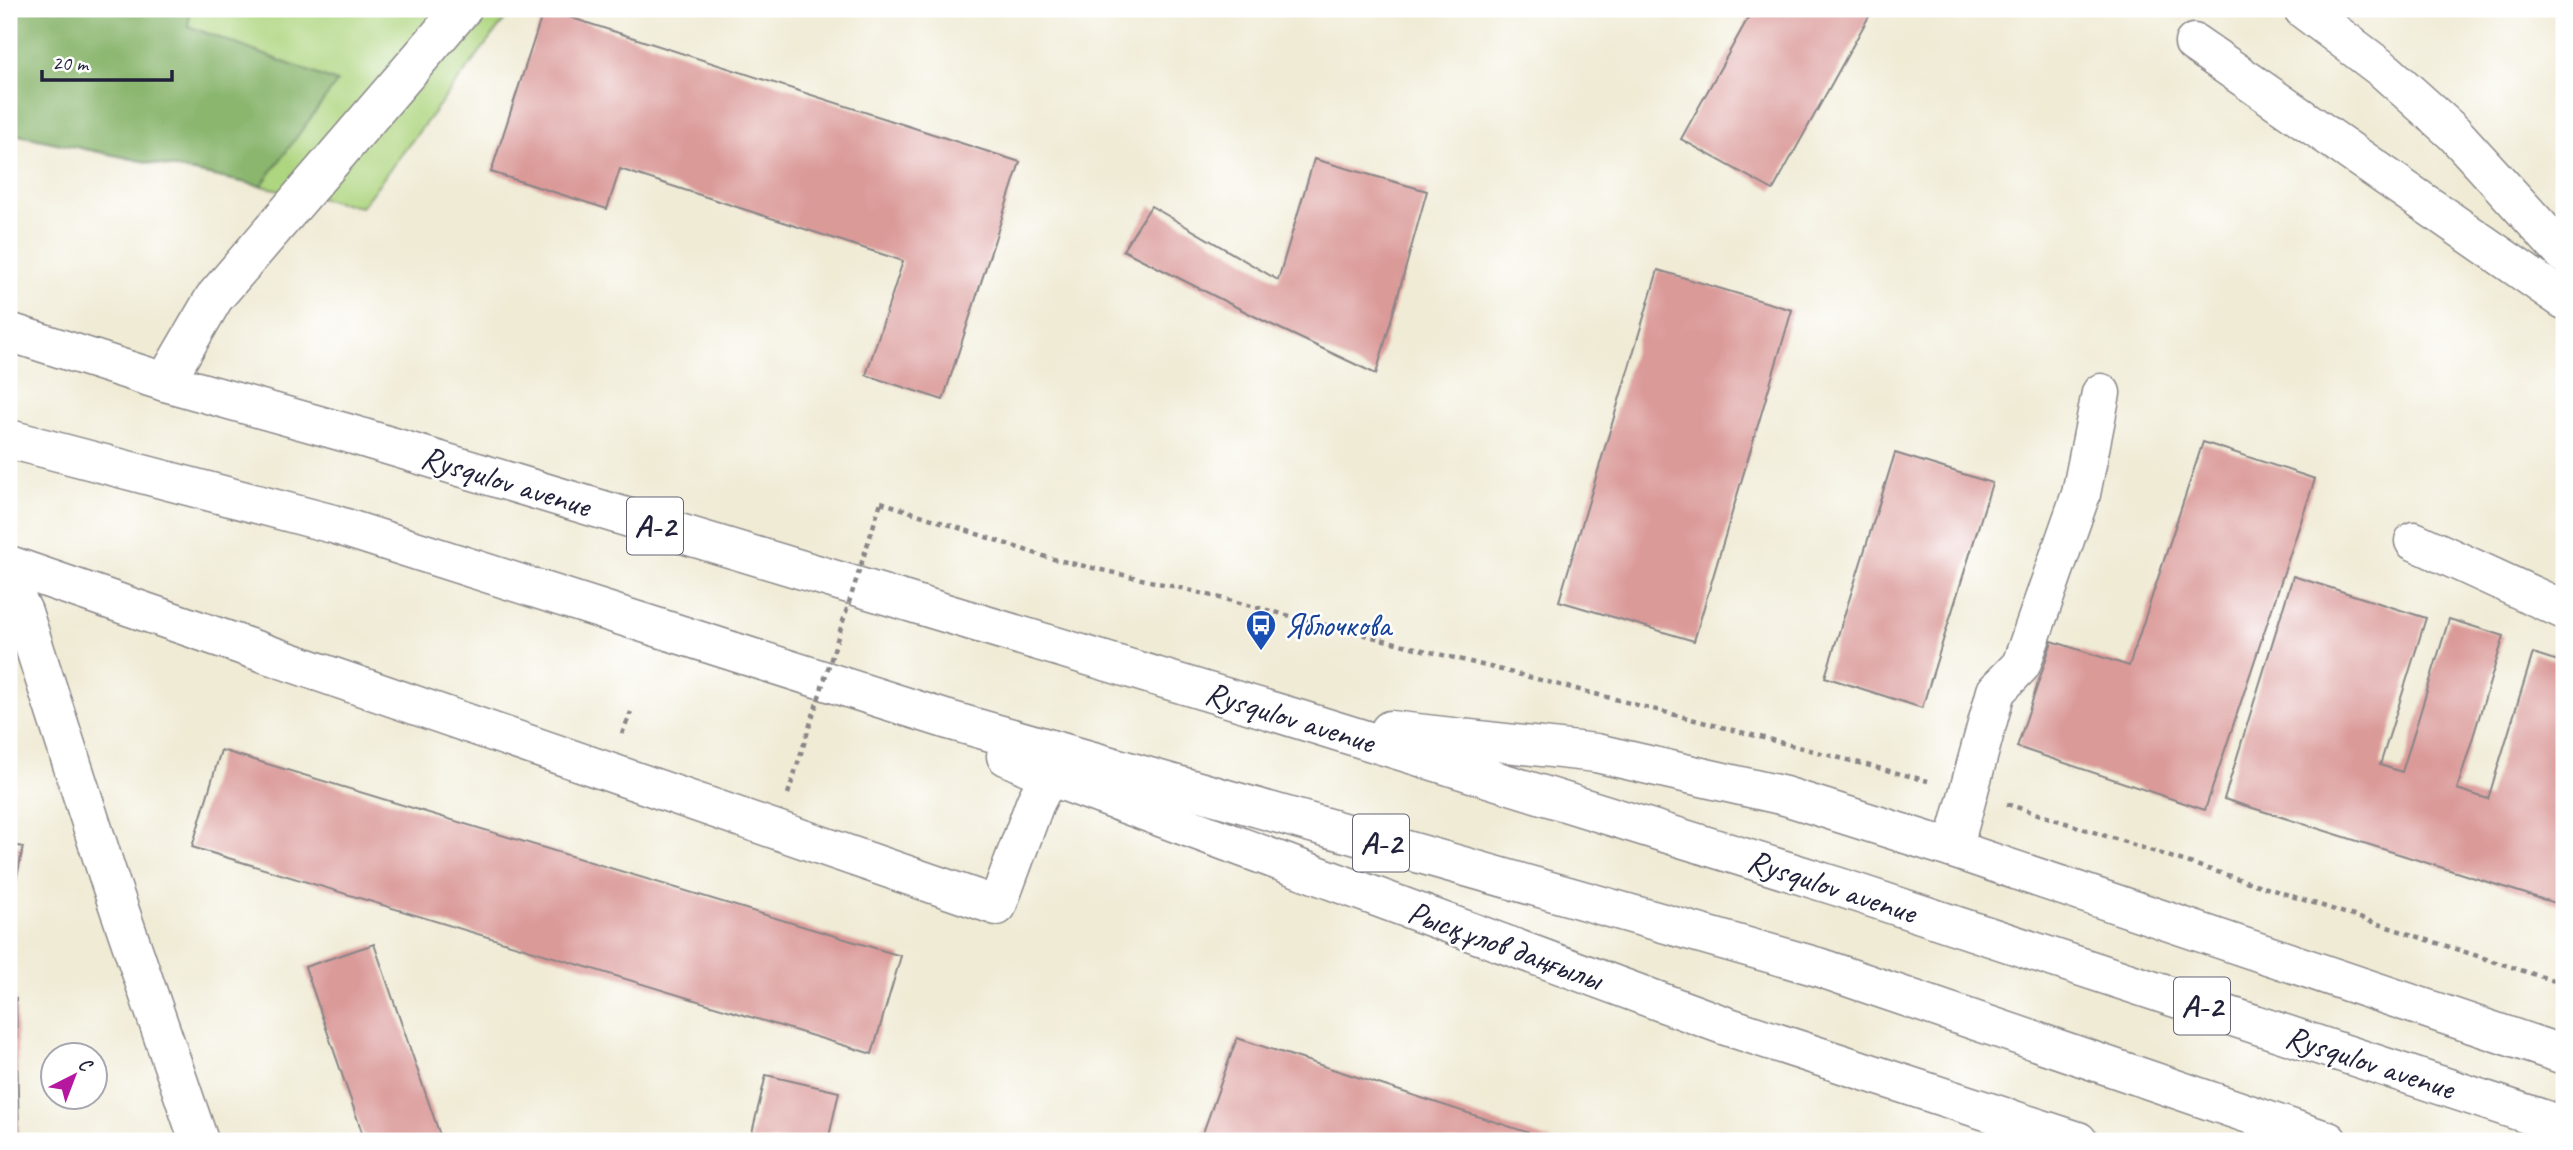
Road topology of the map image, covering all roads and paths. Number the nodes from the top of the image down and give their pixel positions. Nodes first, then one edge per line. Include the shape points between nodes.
1 (462, 9) edge
2 (2303, 9) edge
3 (2194, 43) dead end
4 (2564, 254) edge
5 (2564, 300) edge
6 (9, 332) edge
7 (165, 382) junction
8 (2101, 393) dead end
9 (9, 439) edge
10 (2414, 541) dead end
11 (1049, 558) dead end
12 (9, 565) edge
13 (9, 584) edge
14 (2564, 610) edge
15 (631, 712) dead end
16 (945, 719) junction
17 (1301, 720) junction
18 (621, 735) dead end
19 (1049, 776) junction
20 (788, 794) dead end
21 (1953, 849) junction
22 (2564, 1055) edge
23 (2564, 1126) edge
24 (198, 1141) edge
25 (2078, 1141) edge
26 (2328, 1141) edge

1 - 7 main road via 214,298
2 - 4 main road via 2385,71 2454,133
3 - 5 main road
6 - 7 main road, Rysqulov avenue / A-2
7 - 17 main road, Rysqulov avenue / A-2
8 - 21 main road via 2081,494 2021,665 1996,691
9 - 16 main road, A-2 via 333,524
10 - 14 main road
11 - 20 path, bridge via 881,502
12 - 19 main road via 997,906
13 - 24 main road via 23,612
15 - 18 path
16 - 19 main road, Рысқұлов даңғылы
16 - 26 main road, A-2 via 1818,967
17 - 21 main road via 1595,752 1785,796
17 - 23 main road, Rysqulov avenue / A-2 via 1839,887
19 - 25 main road, Рысқұлов даңғылы via 1726,1026
21 - 22 main road

